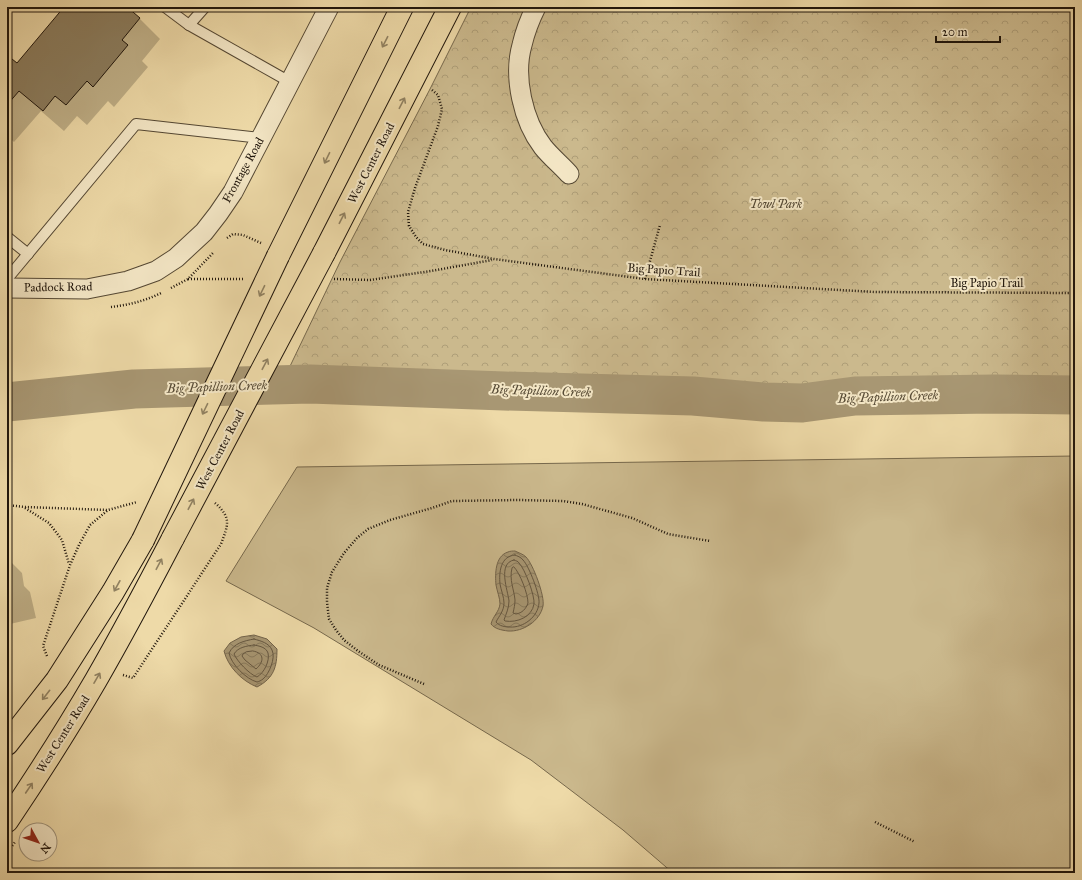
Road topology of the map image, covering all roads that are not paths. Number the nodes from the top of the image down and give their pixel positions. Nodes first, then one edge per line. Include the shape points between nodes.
1 (164, 7) edge
2 (205, 7) edge
3 (329, 7) edge
4 (402, 7) edge
5 (450, 7) edge
6 (536, 7) edge
7 (189, 25) junction
8 (290, 82) junction
9 (261, 138) junction
10 (569, 174) dead end
11 (7, 237) edge
12 (28, 254) junction
13 (7, 279) edge
14 (109, 285) joint
15 (7, 288) edge
16 (10, 733) edge
17 (7, 821) edge

1 - 7 lane
2 - 7 lane
3 - 8 street, Frontage Road
4 -> 16 main road, bridge via 270,250 143,540 114,592 61,674
17 -> 5 main road, West Center Road, bridge via 96,680 127,624 324,253
6 - 10 street via 521,45 518,70 524,108 544,149
7 - 8 lane
8 - 9 street, Frontage Road
9 - 12 lane via 136,124
9 - 14 street, Frontage Road via 233,192 204,232 176,258 156,271
11 - 12 lane
12 - 13 lane
14 - 15 street, Paddock Road via 87,288

